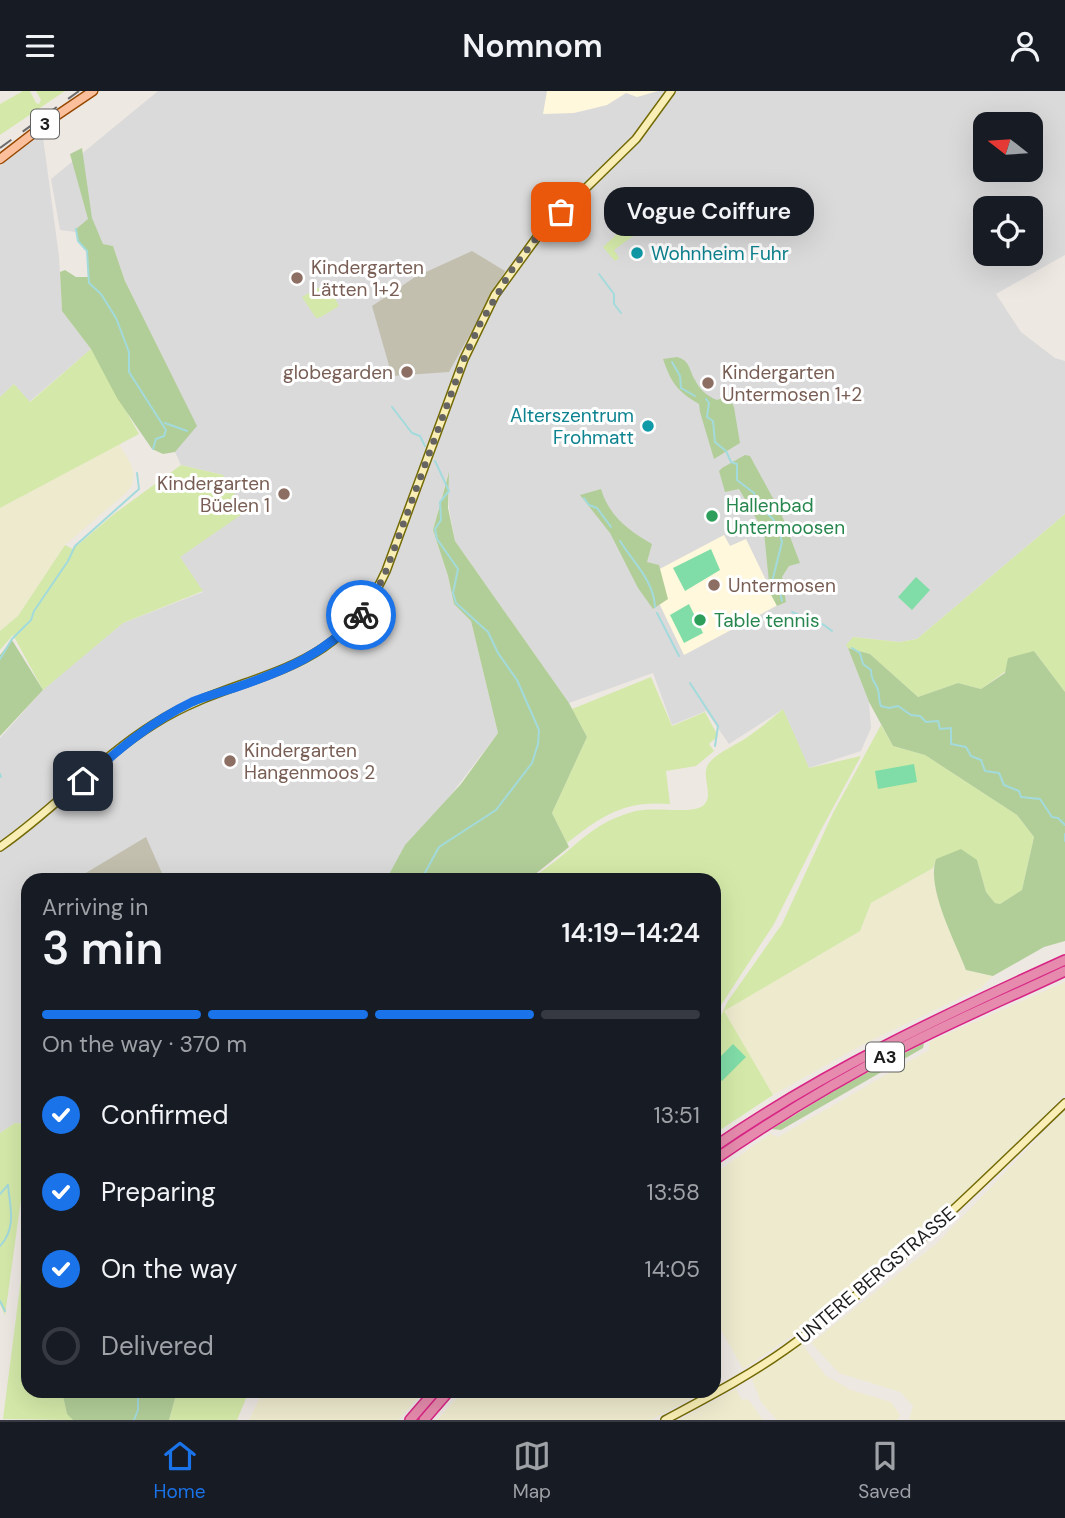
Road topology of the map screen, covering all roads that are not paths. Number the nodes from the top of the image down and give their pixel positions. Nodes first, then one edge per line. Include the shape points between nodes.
1 (93, 91) edge
2 (671, 91) edge
3 (0, 159) edge
4 (0, 848) edge
5 (1065, 960) edge
6 (1065, 971) edge
7 (1065, 1103) edge
8 (721, 1143) edge
9 (721, 1155) edge
10 (721, 1390) edge
11 (429, 1398) edge
12 (443, 1398) edge
13 (706, 1398) edge
14 (410, 1420) edge
15 (424, 1420) edge
16 (665, 1420) edge

1 - 3 main road, 3
2 - 4 main road via 636,139 540,233 495,295 464,359 386,571 361,615 307,659 192,702 155,723
5 - 8 highway, A3 via 859,1058
6 - 9 highway, A3 via 862,1069
7 - 10 main road, UNTERE BERGSTRASSE via 910,1251 802,1338
11 - 14 highway
12 - 15 highway
13 - 16 main road, UNTERE BERGSTRASSE

